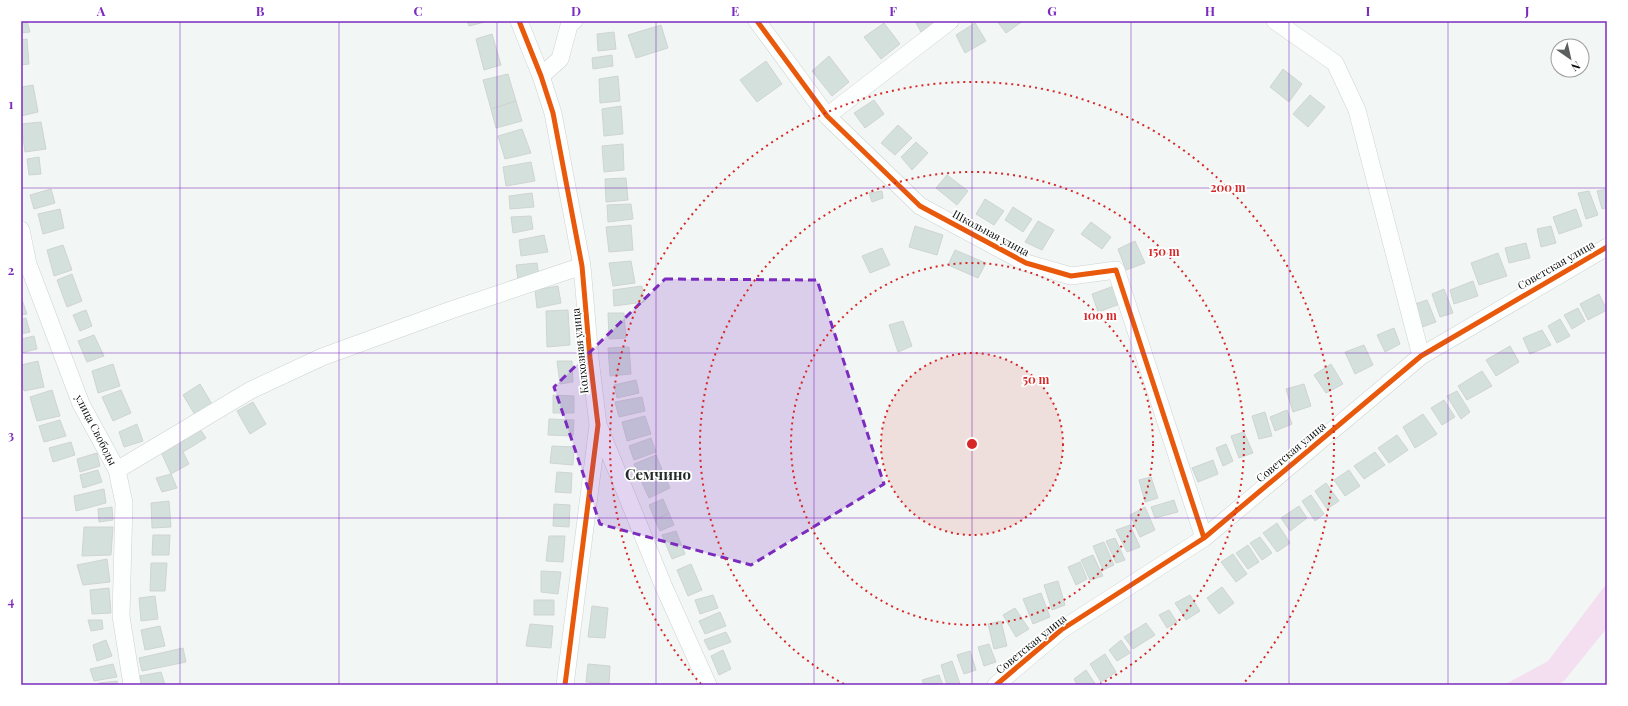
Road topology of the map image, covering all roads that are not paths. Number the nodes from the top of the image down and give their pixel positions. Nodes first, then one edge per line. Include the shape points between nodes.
1 (519, 21) edge
2 (574, 21) edge
3 (757, 21) edge
4 (950, 21) edge
5 (1277, 22) edge
6 (541, 76) junction
7 (828, 116) junction
8 (21, 230) edge
9 (1607, 247) edge
10 (582, 266) junction
11 (1421, 356) junction
12 (598, 425) junction
13 (117, 470) junction
14 (1204, 538) junction
15 (132, 685) edge
16 (565, 685) edge
17 (708, 685) edge
18 (996, 685) edge

1 - 6 street, Колхозная улица
2 - 6 street via 570,22 560,59
3 - 7 street, Школьная улица
4 - 7 street
5 - 11 street via 1335,63 1357,110
6 - 10 street, Колхозная улица via 553,113
7 - 14 street, Школьная улица via 920,206 1026,263 1071,276 1116,270
8 - 13 street, улица Свободы via 28,264 81,404
9 - 11 street, Советская улица
10 - 12 street, Колхозная улица
10 - 13 street via 322,357 250,390
11 - 14 street, Советская улица
12 - 16 street, Колхозная улица
12 - 17 street, Колхозная улица via 663,585
13 - 15 street, улица Свободы via 124,503 121,616
14 - 18 street, Советская улица via 1061,630

